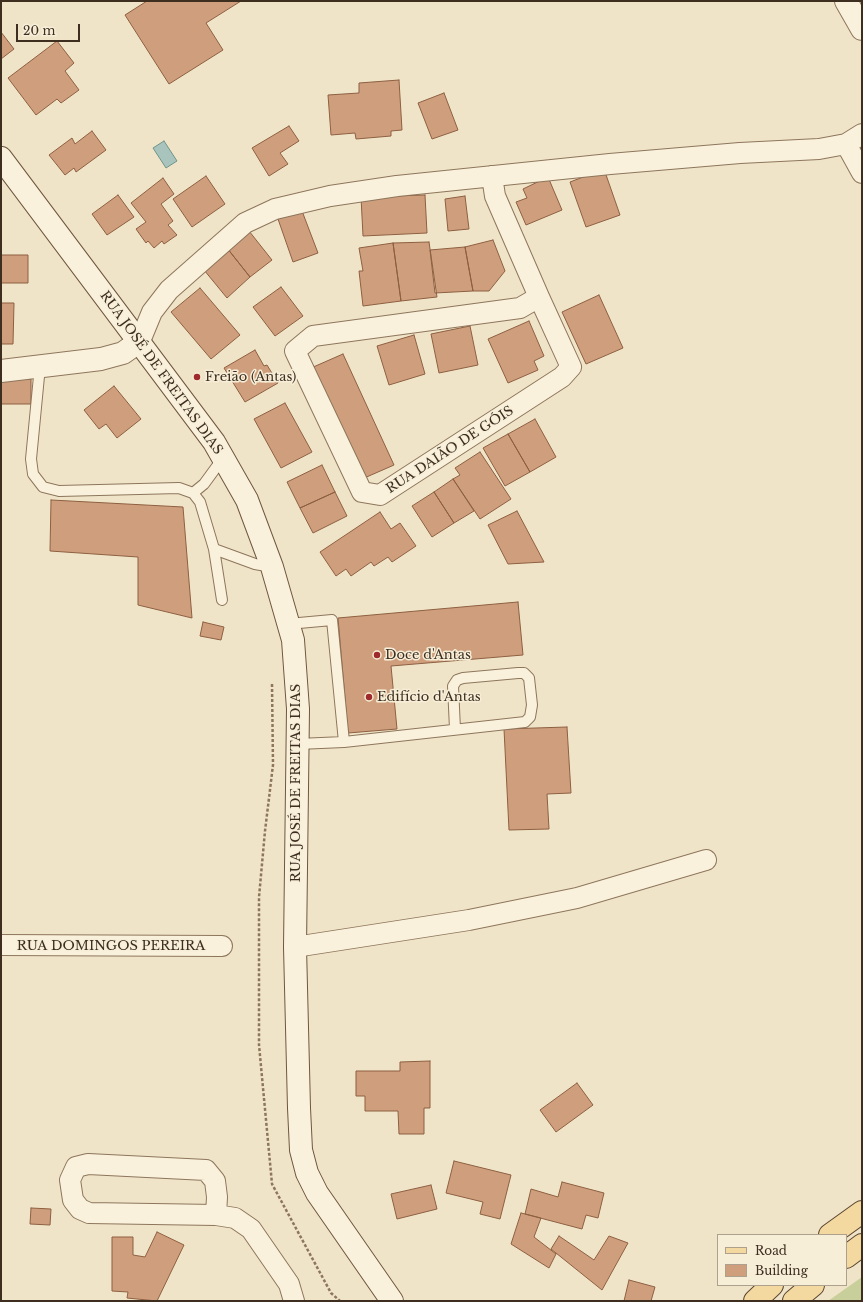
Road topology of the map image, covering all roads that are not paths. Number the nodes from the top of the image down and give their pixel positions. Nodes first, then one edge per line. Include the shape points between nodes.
1 (846, 1) edge
2 (862, 29) edge
3 (854, 139) edge
4 (1, 158) edge
5 (862, 173) edge
6 (492, 176) junction
7 (539, 297) junction
8 (140, 341) junction
9 (40, 366) junction
10 (1, 371) edge
11 (223, 458) junction
12 (193, 493) junction
13 (214, 549) junction
14 (272, 567) junction
15 (222, 600) dead end
16 (288, 624) junction
17 (455, 729) junction
18 (344, 742) junction
19 (298, 744) junction
20 (706, 860) dead end
21 (1, 946) edge
22 (222, 946) dead end
23 (295, 947) junction
24 (862, 1212) edge
25 (216, 1215) junction
26 (831, 1234) edge
27 (862, 1245) edge
28 (847, 1256) edge
29 (771, 1286) edge
30 (812, 1286) edge
31 (294, 1301) edge
32 (392, 1301) edge
33 (755, 1301) edge
34 (794, 1301) edge

1 - 2 main road
3 - 5 street
3 - 6 street via 819,149 740,153
4 - 8 main road, RUA JOSÉ DE FREITAS DIAS
6 - 7 street, RUA DAIÃO DE GÓIS via 495,196
6 - 8 street via 330,196 269,211 244,223 169,290 152,312
7 - 7 street, RUA DAIÃO DE GÓIS via 571,367 562,377 380,495 362,492 295,351 313,336 520,308
8 - 9 main road via 123,353 101,359
8 - 11 main road, RUA JOSÉ DE FREITAS DIAS
9 - 10 main road
9 - 12 lane via 31,459 33,474 43,487 59,491 179,488
11 - 12 lane via 204,484
11 - 14 main road, RUA JOSÉ DE FREITAS DIAS via 247,500
12 - 13 lane via 200,502
13 - 14 lane via 255,564
13 - 15 lane
14 - 16 main road, RUA JOSÉ DE FREITAS DIAS
16 - 18 lane via 332,620
16 - 19 main road, RUA JOSÉ DE FREITAS DIAS via 293,640
17 - 17 lane via 525,722 530,717 532,705 529,678 524,673 518,673 457,680 453,686
17 - 18 lane
18 - 19 lane
19 - 23 main road, RUA JOSÉ DE FREITAS DIAS
20 - 23 street via 577,898 469,920
21 - 22 street, RUA DOMINGOS PEREIRA
23 - 32 main road, RUA JOSÉ DE FREITAS DIAS via 299,1108 301,1150 305,1165 317,1193
24 - 26 main road
25 - 25 street via 215,1181 206,1170 88,1164 76,1167 70,1180 74,1200 80,1209 89,1213
25 - 31 street via 235,1218 251,1229 289,1284
27 - 28 main road
29 - 33 main road
30 - 34 main road

